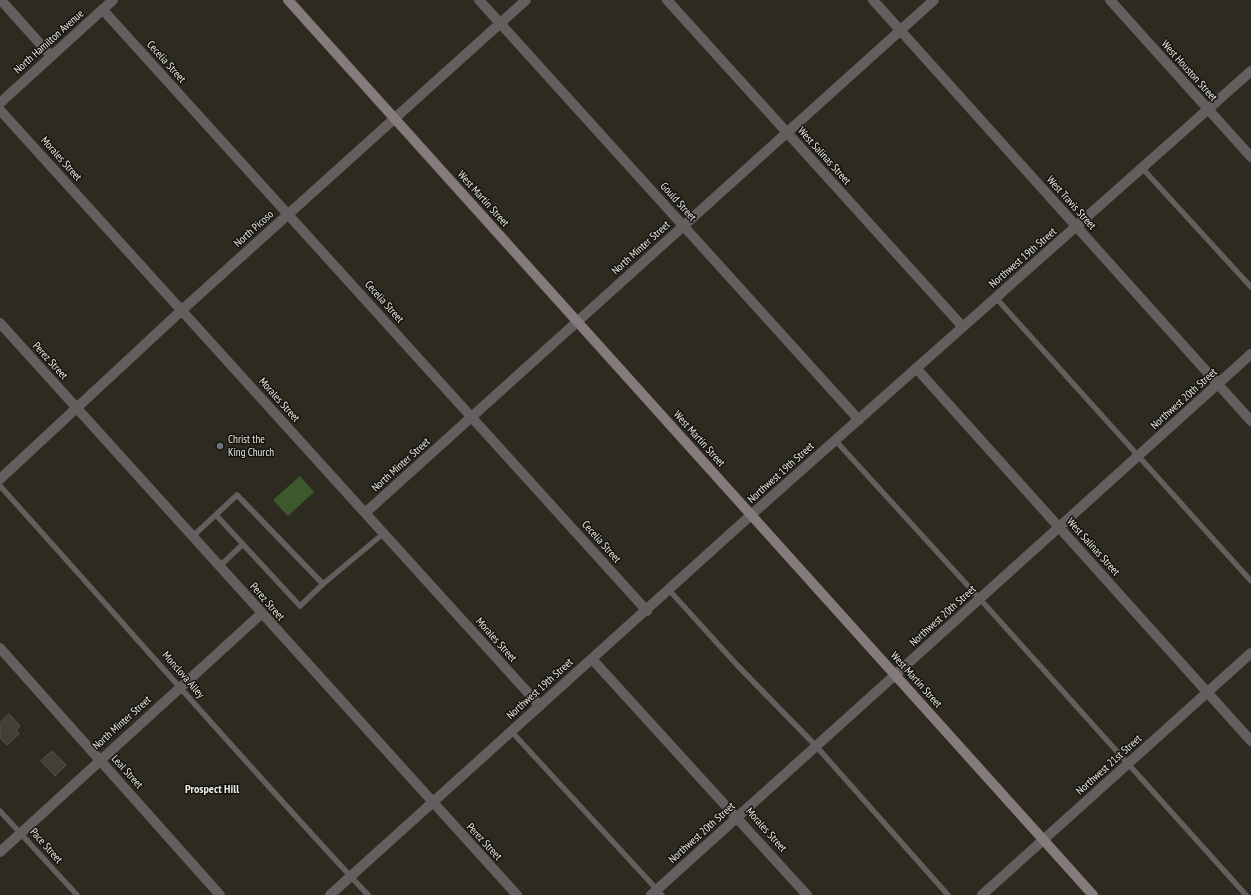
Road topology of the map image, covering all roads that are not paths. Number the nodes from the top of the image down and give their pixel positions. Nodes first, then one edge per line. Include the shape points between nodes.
1 (1, 0) edge
2 (113, 0) edge
3 (288, 0) edge
4 (479, 0) edge
5 (526, 0) edge
6 (667, 0) edge
7 (873, 0) edge
8 (934, 0) edge
9 (1110, 0) edge
10 (103, 10) junction
11 (500, 23) junction
12 (900, 30) junction
13 (51, 56) junction
14 (1251, 71) edge
15 (0, 102) edge
16 (0, 110) edge
17 (1208, 110) junction
18 (394, 118) junction
19 (787, 132) junction
20 (1251, 157) edge
21 (1143, 169) junction
22 (288, 215) junction
23 (683, 226) junction
24 (1076, 227) junction
25 (1251, 287) edge
26 (996, 298) junction
27 (182, 310) junction
28 (577, 322) junction
29 (0, 323) edge
30 (963, 327) junction
31 (1251, 354) edge
32 (916, 368) junction
33 (1218, 384) junction
34 (77, 408) junction
35 (472, 417) junction
36 (859, 420) junction
37 (1251, 421) edge
38 (835, 440) junction
39 (1140, 455) junction
40 (0, 479) edge
41 (0, 486) edge
42 (365, 513) junction
43 (216, 515) junction
44 (751, 515) junction
45 (1060, 528) junction
46 (384, 533) junction
47 (193, 536) junction
48 (243, 544) junction
49 (220, 566) junction
50 (1251, 581) edge
51 (323, 584) junction
52 (669, 590) junction
53 (980, 599) junction
54 (647, 611) junction
55 (261, 614) junction
56 (0, 648) edge
57 (1251, 653) edge
58 (592, 659) junction
59 (895, 674) junction
60 (179, 687) junction
61 (1207, 692) junction
62 (540, 706) junction
63 (511, 731) junction
64 (1251, 741) edge
65 (816, 746) junction
66 (100, 759) junction
67 (1128, 764) junction
68 (433, 804) junction
69 (0, 811) edge
70 (738, 817) junction
71 (21, 833) junction
72 (1044, 840) junction
73 (0, 852) edge
74 (351, 877) junction
75 (656, 893) edge
76 (77, 895) edge
77 (220, 895) edge
78 (330, 895) edge
79 (368, 895) edge
80 (517, 895) edge
81 (807, 895) edge
82 (948, 895) edge
83 (982, 895) edge
84 (1093, 895) edge
85 (1246, 895) edge

1 - 13 street
2 - 10 street, North Hamilton Avenue
3 - 18 main road, West Martin Street
4 - 11 street, Gould Street
5 - 11 street, North Picoso
6 - 19 street, West Salinas Street
7 - 12 street, West Travis Street
8 - 12 street, North Minter Street
9 - 17 street, West Houston Street
10 - 13 street, North Hamilton Avenue
10 - 22 street, Cecelia Street
11 - 18 street, North Picoso
11 - 23 street, Gould Street
12 - 19 street, North Minter Street
12 - 24 street, West Travis Street
13 - 15 street, North Hamilton Avenue
14 - 17 street, Northwest 19th Street
16 - 27 street, Morales Street
17 - 20 street, West Houston Street
17 - 21 street, Northwest 19th Street
18 - 22 street, North Picoso
18 - 28 main road, West Martin Street
19 - 23 street, North Minter Street
19 - 30 street, West Salinas Street
21 - 24 street, Northwest 19th Street
21 - 25 lane
22 - 27 street, North Picoso
22 - 35 street, Cecelia Street
23 - 28 street, North Minter Street
23 - 36 street, Gould Street
24 - 26 street, Northwest 19th Street
24 - 33 street, West Travis Street
26 - 30 street, Northwest 19th Street
26 - 39 lane
27 - 34 street, North Picoso
27 - 42 street, Morales Street
28 - 35 street, North Minter Street
28 - 44 main road, West Martin Street
29 - 34 street, Perez Street
30 - 32 street, Northwest 19th Street
31 - 33 street, Northwest 20th Street
32 - 36 street, Northwest 19th Street
32 - 45 street, West Salinas Street
33 - 37 street, West Travis Street
33 - 39 street, Northwest 20th Street
34 - 40 street, North Picoso
34 - 47 street, Perez Street
35 - 42 street, North Minter Street
35 - 54 street, Cecelia Street
36 - 38 street, Northwest 19th Street
38 - 44 street, Northwest 19th Street
38 - 53 lane
39 - 45 street, Northwest 20th Street
39 - 50 lane
41 - 60 lane, Monclova Alley
42 - 46 street, Morales Street
43 - 47 lane
43 - 48 lane
43 - 51 lane via 237,495
44 - 52 street, Northwest 19th Street
44 - 59 main road, West Martin Street
45 - 53 street, Northwest 20th Street
45 - 61 street, West Salinas Street
46 - 51 lane
46 - 62 street, Morales Street
47 - 49 street, Perez Street
48 - 49 lane
48 - 51 lane via 300,606
49 - 55 street, Perez Street
52 - 54 street, Northwest 19th Street
52 - 65 lane
53 - 59 street, Northwest 20th Street
53 - 67 lane
54 - 58 street, Northwest 19th Street
55 - 60 street, North Minter Street
55 - 68 street, Perez Street
56 - 66 street, Leal Street
57 - 61 street, Northwest 21st Street
58 - 62 street, Northwest 19th Street
58 - 70 street, Morales Street
59 - 65 street, Northwest 20th Street
59 - 72 main road, West Martin Street
60 - 66 street, North Minter Street
60 - 74 lane, Monclova Alley
61 - 64 street, West Salinas Street
61 - 67 street, Northwest 21st Street
62 - 63 street, Northwest 19th Street
63 - 68 street, Northwest 19th Street
63 - 75 lane
65 - 70 street, Northwest 20th Street
65 - 82 lane
66 - 71 street, North Minter Street
66 - 77 street, Leal Street
67 - 72 street, Northwest 21st Street
67 - 85 lane
68 - 74 street, Northwest 19th Street
68 - 80 street, Perez Street
69 - 71 lane, Pace Street
70 - 75 street, Northwest 20th Street
70 - 81 street, Morales Street
71 - 73 street, North Minter Street
71 - 76 lane, Pace Street
72 - 83 street, Northwest 21st Street
72 - 84 main road, West Martin Street
74 - 78 street, Northwest 19th Street
74 - 79 lane, Monclova Alley

